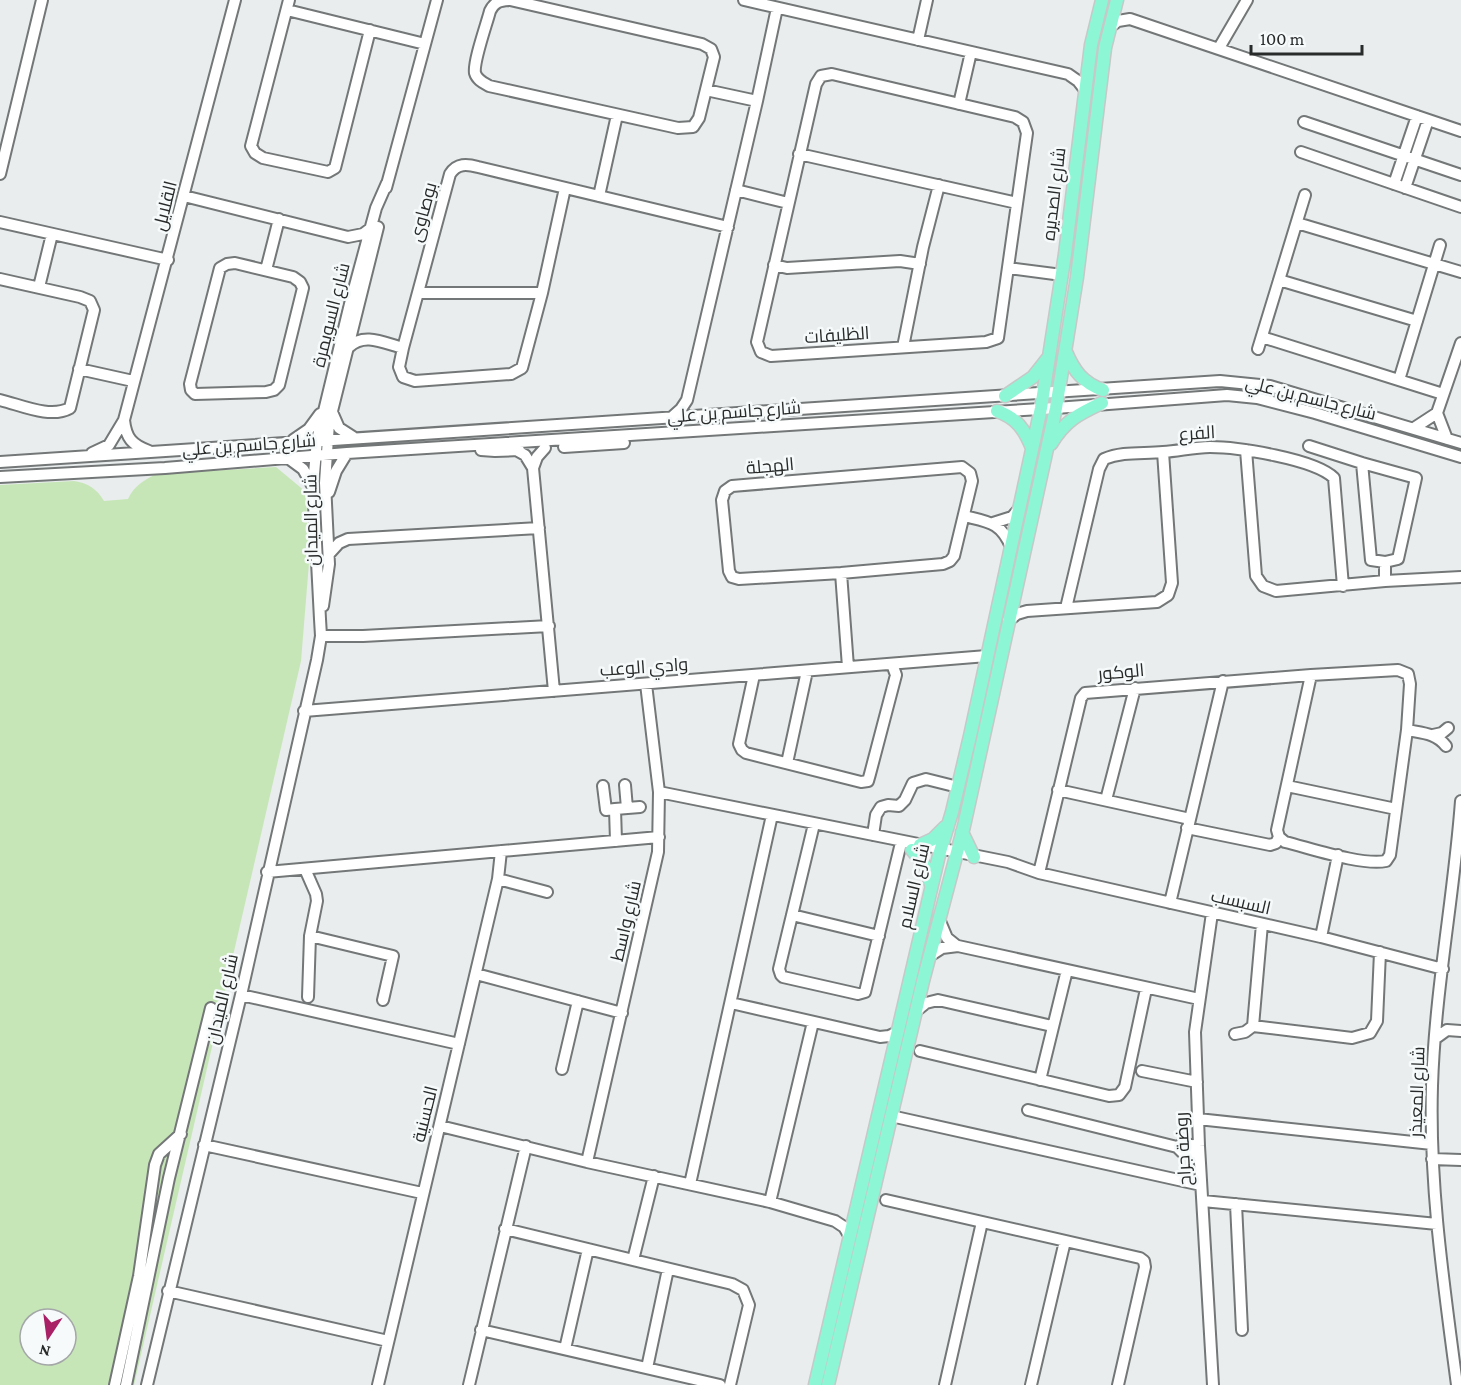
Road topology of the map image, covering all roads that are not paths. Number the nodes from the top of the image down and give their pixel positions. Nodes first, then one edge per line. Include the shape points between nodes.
1 (42, 0) edge
2 (236, 0) edge
3 (436, 0) edge
4 (744, 0) edge
5 (927, 0) edge
6 (1102, 0) edge
7 (1247, 0) edge
8 (1117, 1) edge
9 (542, 4) edge
10 (288, 5) edge
11 (777, 8) junction
12 (1130, 19) junction
13 (1110, 27) junction
14 (370, 30) junction
15 (918, 40) junction
16 (425, 44) junction
17 (1219, 48) junction
18 (971, 52) junction
19 (1089, 65) junction
20 (1068, 74) junction
21 (706, 90) junction
22 (1085, 90) junction
23 (757, 101) junction
24 (959, 104) junction
25 (617, 115) junction
26 (1422, 118) junction
27 (1305, 122) dead end
28 (1461, 131) edge
29 (1301, 152) dead end
30 (799, 154) junction
31 (1409, 157) junction
32 (0, 174) edge
33 (1461, 175) edge
34 (387, 183) junction
35 (939, 185) junction
36 (1400, 186) junction
37 (565, 188) junction
38 (736, 190) junction
39 (1305, 195) dead end
40 (184, 196) junction
41 (599, 196) junction
42 (788, 203) junction
43 (1017, 203) junction
44 (1461, 207) edge
45 (279, 219) junction
46 (0, 222) edge
47 (1297, 223) junction
48 (728, 227) junction
49 (371, 228) junction
50 (52, 234) junction
51 (348, 237) junction
52 (1440, 245) dead end
53 (362, 259) junction
54 (168, 260) junction
55 (920, 264) junction
56 (1435, 264) junction
57 (774, 265) junction
58 (1008, 268) junction
59 (266, 270) junction
60 (1461, 272) edge
61 (1062, 275) junction
62 (0, 279) edge
63 (1279, 280) junction
64 (39, 287) junction
65 (419, 293) junction
66 (542, 293) junction
67 (1417, 321) junction
68 (355, 323) junction
69 (363, 338) junction
70 (1262, 338) junction
71 (1461, 343) edge
72 (349, 347) junction
73 (903, 347) junction
74 (403, 348) junction
75 (1258, 349) dead end
76 (1066, 352) junction
77 (1049, 357) junction
78 (80, 369) junction
79 (133, 381) junction
80 (1399, 381) junction
81 (1103, 390) junction
82 (688, 393) junction
83 (1059, 393) junction
84 (1043, 394) junction
85 (1443, 394) junction
86 (1005, 396) junction
87 (0, 400) edge
88 (1102, 403) junction
89 (1041, 408) junction
90 (1056, 408) junction
91 (328, 410) junction
92 (997, 411) junction
93 (1437, 413) junction
94 (712, 415) junction
95 (671, 417) junction
96 (124, 420) junction
97 (734, 428) junction
98 (1414, 428) junction
99 (354, 437) junction
100 (1447, 438) junction
101 (322, 440) junction
102 (288, 443) junction
103 (1461, 443) edge
104 (469, 446) junction
105 (1309, 446) dead end
106 (545, 448) junction
107 (1032, 448) junction
108 (516, 450) junction
109 (1047, 450) junction
110 (1246, 450) junction
111 (1163, 452) junction
112 (154, 453) junction
113 (347, 453) junction
114 (80, 456) junction
115 (320, 456) junction
116 (1461, 457) edge
117 (288, 458) junction
118 (0, 462) edge
119 (1362, 463) junction
120 (533, 468) junction
121 (0, 477) edge
122 (313, 485) junction
123 (325, 501) junction
124 (1019, 509) junction
125 (964, 516) junction
126 (326, 523) junction
127 (993, 523) junction
128 (539, 528) junction
129 (348, 539) junction
130 (1011, 547) junction
131 (329, 554) junction
132 (1385, 562) junction
133 (841, 573) junction
134 (1461, 577) edge
135 (1385, 581) junction
136 (1343, 586) junction
137 (1014, 598) junction
138 (1066, 608) junction
139 (1031, 611) junction
140 (320, 619) junction
141 (1008, 621) junction
142 (549, 626) junction
143 (321, 636) junction
144 (987, 656) junction
145 (892, 664) junction
146 (848, 667) junction
147 (807, 671) junction
148 (754, 675) junction
149 (1311, 675) junction
150 (1223, 681) junction
151 (646, 684) junction
152 (1135, 688) junction
153 (554, 691) junction
154 (304, 711) junction
155 (1448, 728) dead end
156 (1407, 730) junction
157 (1433, 735) junction
158 (1446, 746) dead end
159 (788, 763) junction
160 (625, 785) dead end
161 (603, 786) dead end
162 (1287, 786) junction
163 (958, 787) junction
164 (1058, 790) junction
165 (659, 792) junction
166 (1106, 801) junction
167 (1461, 801) edge
168 (640, 807) dead end
169 (627, 808) junction
170 (615, 809) junction
171 (1396, 809) junction
172 (772, 815) junction
173 (813, 824) junction
174 (948, 824) junction
175 (1189, 824) junction
176 (962, 832) junction
177 (868, 835) junction
178 (659, 837) junction
179 (1279, 837) junction
180 (616, 840) junction
181 (911, 847) junction
182 (1459, 848) edge
183 (501, 851) junction
184 (940, 852) junction
185 (956, 855) junction
186 (1338, 855) junction
187 (974, 856) junction
188 (1458, 864) edge
189 (305, 869) junction
190 (267, 872) junction
191 (1035, 872) junction
192 (498, 879) junction
193 (932, 887) junction
194 (547, 892) dead end
195 (1170, 903) junction
196 (1212, 913) junction
197 (792, 915) junction
198 (939, 919) junction
199 (1262, 924) junction
200 (310, 936) junction
201 (879, 936) junction
202 (1321, 937) junction
203 (958, 946) junction
204 (1380, 952) junction
205 (931, 955) junction
206 (1443, 969) junction
207 (1066, 970) junction
208 (476, 974) junction
209 (923, 981) junction
210 (1146, 989) junction
211 (241, 995) junction
212 (1199, 999) junction
213 (383, 1000) dead end
214 (938, 1000) junction
215 (578, 1001) junction
216 (731, 1003) junction
217 (307, 1004) junction
218 (211, 1008) dead end
219 (916, 1011) junction
220 (622, 1013) junction
221 (1438, 1017) junction
222 (813, 1022) junction
223 (1052, 1026) junction
224 (1253, 1026) junction
225 (1458, 1030) edge
226 (898, 1032) junction
227 (1235, 1034) dead end
228 (880, 1037) junction
229 (1436, 1038) junction
230 (459, 1044) junction
231 (920, 1051) dead end
232 (893, 1053) junction
233 (562, 1069) dead end
234 (1142, 1071) dead end
235 (1040, 1080) junction
236 (1197, 1082) junction
237 (1028, 1110) dead end
238 (891, 1116) junction
239 (1198, 1119) junction
240 (440, 1126) junction
241 (181, 1134) junction
242 (1432, 1144) junction
243 (204, 1145) junction
244 (526, 1146) junction
245 (1199, 1151) junction
246 (1431, 1160) junction
247 (1461, 1161) edge
248 (587, 1162) junction
249 (654, 1176) junction
250 (690, 1184) junction
251 (1201, 1185) junction
252 (422, 1193) junction
253 (886, 1200) dead end
254 (1203, 1201) junction
255 (770, 1202) junction
256 (1236, 1204) junction
257 (856, 1212) junction
258 (835, 1221) junction
259 (982, 1222) junction
260 (1437, 1224) junction
261 (505, 1229) junction
262 (850, 1237) junction
263 (1065, 1241) junction
264 (588, 1249) junction
265 (633, 1260) junction
266 (668, 1269) junction
267 (168, 1291) junction
268 (482, 1329) junction
269 (1242, 1330) dead end
270 (388, 1341) junction
271 (565, 1349) junction
272 (1457, 1355) edge
273 (647, 1368) junction
274 (115, 1385) edge
275 (126, 1385) edge
276 (147, 1385) edge
277 (378, 1385) edge
278 (469, 1385) edge
279 (720, 1385) edge
280 (730, 1385) edge
281 (815, 1385) edge
282 (828, 1385) edge
283 (945, 1385) edge
284 (1031, 1385) edge
285 (1118, 1385) edge
286 (1213, 1385) edge
287 (1459, 1385) edge

1 - 32 street
2 - 40 street, القلايل
3 - 16 street, شارع السويمرة
4 - 11 street
5 - 15 street
6 - 19 main road, شارع الصديره
7 - 17 street
8 - 12 street
8 - 13 main road, شارع الصديره
9 - 21 street via 702,44 711,49 714,57
9 - 25 street via 510,0 494,4 476,63 479,80 489,86
10 - 14 street
10 - 14 street via 251,146 263,158 328,172 335,168
11 - 15 street
11 - 23 street
12 - 13 street
12 - 17 street
13 - 76 main road, شارع الصديره
14 - 16 street
15 - 18 street
16 - 34 street, شارع السويمرة
17 - 26 street
18 - 20 street
18 - 24 street
19 - 20 street
19 - 22 main road, شارع الصديره
20 - 22 street
21 - 23 street
21 - 25 street via 693,127 678,128
22 - 61 main road, شارع الصديره
23 - 38 street
24 - 30 street, الظليفات via 832,74 821,76
24 - 43 street, الظليفات via 1023,122 1027,134
25 - 41 street
26 - 28 street
26 - 31 street
27 - 31 street
29 - 36 street
30 - 35 street
30 - 42 street, الظليفات
31 - 33 street
31 - 36 street
34 - 49 street, شارع السويمرة
34 - 68 street, شارع السويمرة
35 - 43 street
35 - 55 street
36 - 44 street
37 - 41 street, بوصاوى
37 - 65 street, بوصاوى via 468,165 454,168
37 - 66 street
38 - 42 street
38 - 48 street
39 - 47 street
40 - 45 street
40 - 54 street, القلايل
41 - 48 street, بوصاوى
42 - 57 street, الظليفات
43 - 58 street, الظليفات
45 - 51 street
45 - 59 street
46 - 50 street
47 - 56 street
47 - 63 street
48 - 82 street
49 - 51 street
49 - 53 street, شارع السويمرة
50 - 54 street
50 - 64 street
51 - 53 street via 358,246
52 - 56 street
53 - 91 street, شارع السويمرة
54 - 79 street, القلايل
55 - 57 street via 900,261 787,268
55 - 73 street
56 - 60 street
56 - 67 street
57 - 73 street, الظليفات via 757,342 761,352 771,356
58 - 61 street
58 - 73 street, الظليفات via 998,338
59 - 59 street via 235,263 220,268 190,384 195,394 266,392 279,385 303,288 293,277
61 - 77 main road, شارع الصديره
62 - 64 street
63 - 67 street
63 - 70 street
64 - 78 street via 90,301 94,310
65 - 66 street
65 - 74 street, بوصاوى
66 - 74 street, بوصاوى via 526,361 514,374 415,381 403,377 399,367
67 - 80 street
68 - 69 street
68 - 72 street, شارع السويمرة
69 - 72 street
69 - 74 street
70 - 75 street
70 - 80 street
71 - 85 street
72 - 91 street, شارع السويمرة
76 - 81 main road via 1078,374 1089,385
76 - 83 main road, شارع الصديره
77 - 84 main road, شارع الصديره
77 - 86 main road via 1033,377
78 - 79 street
78 - 87 street via 70,408 62,413
79 - 96 street, القلايل
80 - 85 street
81 - 83 street, شارع جاسم بن علي
81 - 98 street, شارع جاسم بن علي via 1220,381 1254,383
82 - 94 street via 695,407
82 - 95 street via 684,405
83 - 84 street, شارع جاسم بن علي
83 - 90 main road, شارع السلام
84 - 86 street, شارع جاسم بن علي
84 - 89 main road, شارع السلام
85 - 93 street
86 - 94 street, شارع جاسم بن علي
88 - 90 street, شارع جاسم بن علي
88 - 109 main road via 1077,414
88 - 116 street, شارع جاسم بن علي via 1203,395 1249,396
89 - 90 street, شارع جاسم بن علي
89 - 92 street, شارع جاسم بن علي
89 - 107 main road, شارع السلام
90 - 109 main road, شارع السلام
91 - 99 street via 339,428
91 - 101 street, شارع السويمرة
91 - 102 street
92 - 97 street, شارع جاسم بن علي
92 - 107 main road via 1020,425
93 - 98 street
93 - 100 street
94 - 95 street, شارع جاسم بن علي
95 - 99 street, شارع جاسم بن علي
96 - 112 street via 125,434 136,447
96 - 114 street, القلايل via 109,445
97 - 104 street, شارع جاسم بن علي
97 - 106 street via 714,437
98 - 100 street, شارع جاسم بن علي
99 - 101 street, شارع جاسم بن علي
100 - 103 street, شارع جاسم بن علي
101 - 102 street, شارع جاسم بن علي
101 - 115 street, شارع السويمرة
102 - 112 street, شارع جاسم بن علي
104 - 108 street via 488,451
104 - 113 street, شارع جاسم بن علي
105 - 119 street
106 - 108 street
106 - 120 street
107 - 124 main road, شارع السلام
108 - 120 street via 525,455
109 - 137 main road, شارع السلام
110 - 111 street, الفرع via 1208,447
110 - 136 street, الفرع via 1321,468 1334,478
110 - 136 street via 1256,576 1263,586 1276,591
111 - 138 street, الفرع via 1115,454 1104,459
111 - 138 street via 1172,582 1168,595 1157,602
112 - 114 street, شارع جاسم بن علي
113 - 115 street, شارع جاسم بن علي
113 - 123 street
114 - 118 street, شارع جاسم بن علي
115 - 117 street, شارع جاسم بن علي
115 - 122 street, شارع الميدان
115 - 123 street, شارع الميدان
117 - 121 street, شارع جاسم بن علي
117 - 122 street via 303,469
119 - 132 street via 1371,560
119 - 132 street via 1416,478 1398,559
120 - 128 street
122 - 140 street, شارع الميدان
123 - 126 street, شارع الميدان
124 - 127 street via 1012,517
124 - 130 main road, شارع السلام
125 - 127 street
125 - 133 street, الهجلة via 950,561
125 - 133 street, الهجلة via 972,481 970,473 962,467 732,486 725,491 722,500 732,577
126 - 129 street
126 - 131 street, شارع الميدان
127 - 130 street
128 - 129 street
128 - 142 street
129 - 131 street
130 - 144 main road, شارع السلام
131 - 140 street, شارع الميدان via 328,584
132 - 135 street
133 - 146 street
134 - 135 street
135 - 136 street
137 - 139 street
137 - 141 main road, شارع السلام
138 - 139 street
139 - 141 street
140 - 143 street, شارع الميدان
141 - 176 main road, شارع السلام
142 - 143 street
142 - 153 street
143 - 154 street, شارع الميدان
144 - 145 street, وادي الوعب
144 - 163 main road, شارع السلام
145 - 146 street, وادي الوعب
145 - 159 street via 896,675 868,781
146 - 147 street, وادي الوعب
147 - 148 street, وادي الوعب
147 - 159 street
148 - 151 street, وادي الوعب
148 - 159 street via 739,744 746,753
149 - 150 street, الوكور
149 - 156 street, الوكور via 1398,670 1408,674
149 - 162 street
150 - 152 street, الوكور
150 - 175 street
151 - 153 street, وادي الوعب
151 - 165 street, شارع واسط
152 - 164 street, الوكور via 1085,693 1081,698
152 - 166 street
153 - 154 street, وادي الوعب
154 - 190 street, شارع الميدان
155 - 157 street
156 - 157 street
156 - 171 street, الوكور
157 - 158 street
160 - 169 street
161 - 170 street via 606,810
162 - 171 street
162 - 179 street via 1277,830
163 - 174 main road, شارع السلام
163 - 177 street via 926,779 913,783 899,806 881,807
164 - 166 street
164 - 191 street, الوكور
165 - 172 street, السبسب
165 - 178 street, شارع واسط
166 - 175 street
167 - 182 street, شارع المعيذر
168 - 169 street
169 - 170 street
170 - 180 street
171 - 186 street, الوكور via 1386,861
172 - 173 street, السبسب
172 - 216 street
173 - 177 street, السبسب
173 - 197 street
174 - 181 main road via 933,839
174 - 184 main road, شارع السلام
175 - 179 street via 1270,845
175 - 195 street
176 - 185 main road, شارع السلام
176 - 187 main road
177 - 181 street, السبسب
177 - 181 street, السبسب
178 - 180 street
178 - 220 street, شارع واسط
179 - 186 street, الوكور via 1285,842
180 - 183 street
181 - 184 street, السبسب
181 - 193 main road via 926,867
181 - 201 street
182 - 188 street, شارع المعيذر
183 - 189 street
183 - 192 street, الحسنية
184 - 185 street, السبسب
184 - 193 main road, شارع السلام
185 - 187 street, السبسب
185 - 191 street, السبسب
185 - 198 main road, شارع السلام
186 - 202 street
187 - 191 street, السبسب
188 - 206 street, شارع المعيذر
189 - 190 street
189 - 200 street via 317,901
190 - 211 street, شارع الميدان
191 - 195 street, السبسب
192 - 194 street
192 - 208 street, الحسنية
193 - 226 main road, شارع السلام
195 - 196 street, السبسب
196 - 199 street, السبسب
196 - 212 street, روضة جراح
197 - 201 street
197 - 201 street via 779,969 783,977 862,994 867,988
198 - 203 street via 943,932
198 - 205 main road, شارع السلام
199 - 202 street, السبسب
199 - 224 street
200 - 213 street via 393,956
200 - 217 street
202 - 204 street, السبسب
203 - 205 street via 942,948
203 - 207 street
204 - 206 street, السبسب
204 - 224 street via 1377,1021 1370,1033 1352,1038
205 - 209 main road, شارع السلام
206 - 221 street, شارع المعيذر
207 - 210 street
207 - 223 street
208 - 215 street
208 - 230 street, الحسنية
209 - 214 street
209 - 219 main road, شارع السلام
210 - 212 street
210 - 235 street via 1125,1087 1119,1095
211 - 217 street
211 - 243 street, شارع الميدان
212 - 236 street, روضة جراح via 1195,1032
214 - 219 street
214 - 223 street
215 - 220 street
215 - 233 street
216 - 222 street
216 - 250 street
217 - 230 street
218 - 241 street
219 - 238 main road, شارع السلام
220 - 248 street, شارع واسط
221 - 225 street
221 - 229 street, شارع المعيذر
222 - 228 street
222 - 255 street
223 - 235 street
224 - 227 street
225 - 229 street via 1443,1032
226 - 228 street
226 - 232 main road, شارع السلام
228 - 232 street
229 - 242 street, شارع المعيذر
230 - 240 street, الحسنية
231 - 235 street
232 - 257 main road, شارع السلام
234 - 236 street
236 - 239 street, روضة جراح
237 - 245 street via 1177,1147 1182,1152
238 - 251 street
238 - 282 main road, شارع السلام
239 - 242 street
239 - 245 street, روضة جراح
240 - 244 street
240 - 252 street, الحسنية
241 - 274 street via 159,1154 155,1165 139,1276
241 - 275 street
242 - 246 street, شارع المعيذر
243 - 252 street
243 - 267 street, شارع الميدان
244 - 248 street
244 - 261 street
245 - 251 street, روضة جراح
246 - 247 street
246 - 260 street, شارع المعيذر
248 - 249 street
249 - 250 street
249 - 265 street
250 - 255 street
251 - 254 street, روضة جراح
252 - 270 street, الحسنية
253 - 259 street
254 - 256 street
254 - 286 street, روضة جراح
255 - 258 street
256 - 260 street
256 - 269 street
257 - 258 street
257 - 262 main road, شارع السلام
258 - 262 street
259 - 263 street
259 - 283 street
260 - 272 street, شارع المعيذر
261 - 264 street
261 - 268 street
262 - 281 main road, شارع السلام
263 - 284 street
263 - 285 street via 1144,1261
264 - 265 street
264 - 271 street
265 - 266 street
266 - 273 street
266 - 280 street via 743,1290 749,1305
267 - 270 street
267 - 276 street, شارع الميدان
268 - 271 street
268 - 278 street
270 - 277 street, الحسنية
271 - 273 street
272 - 287 street, شارع المعيذر
273 - 279 street

